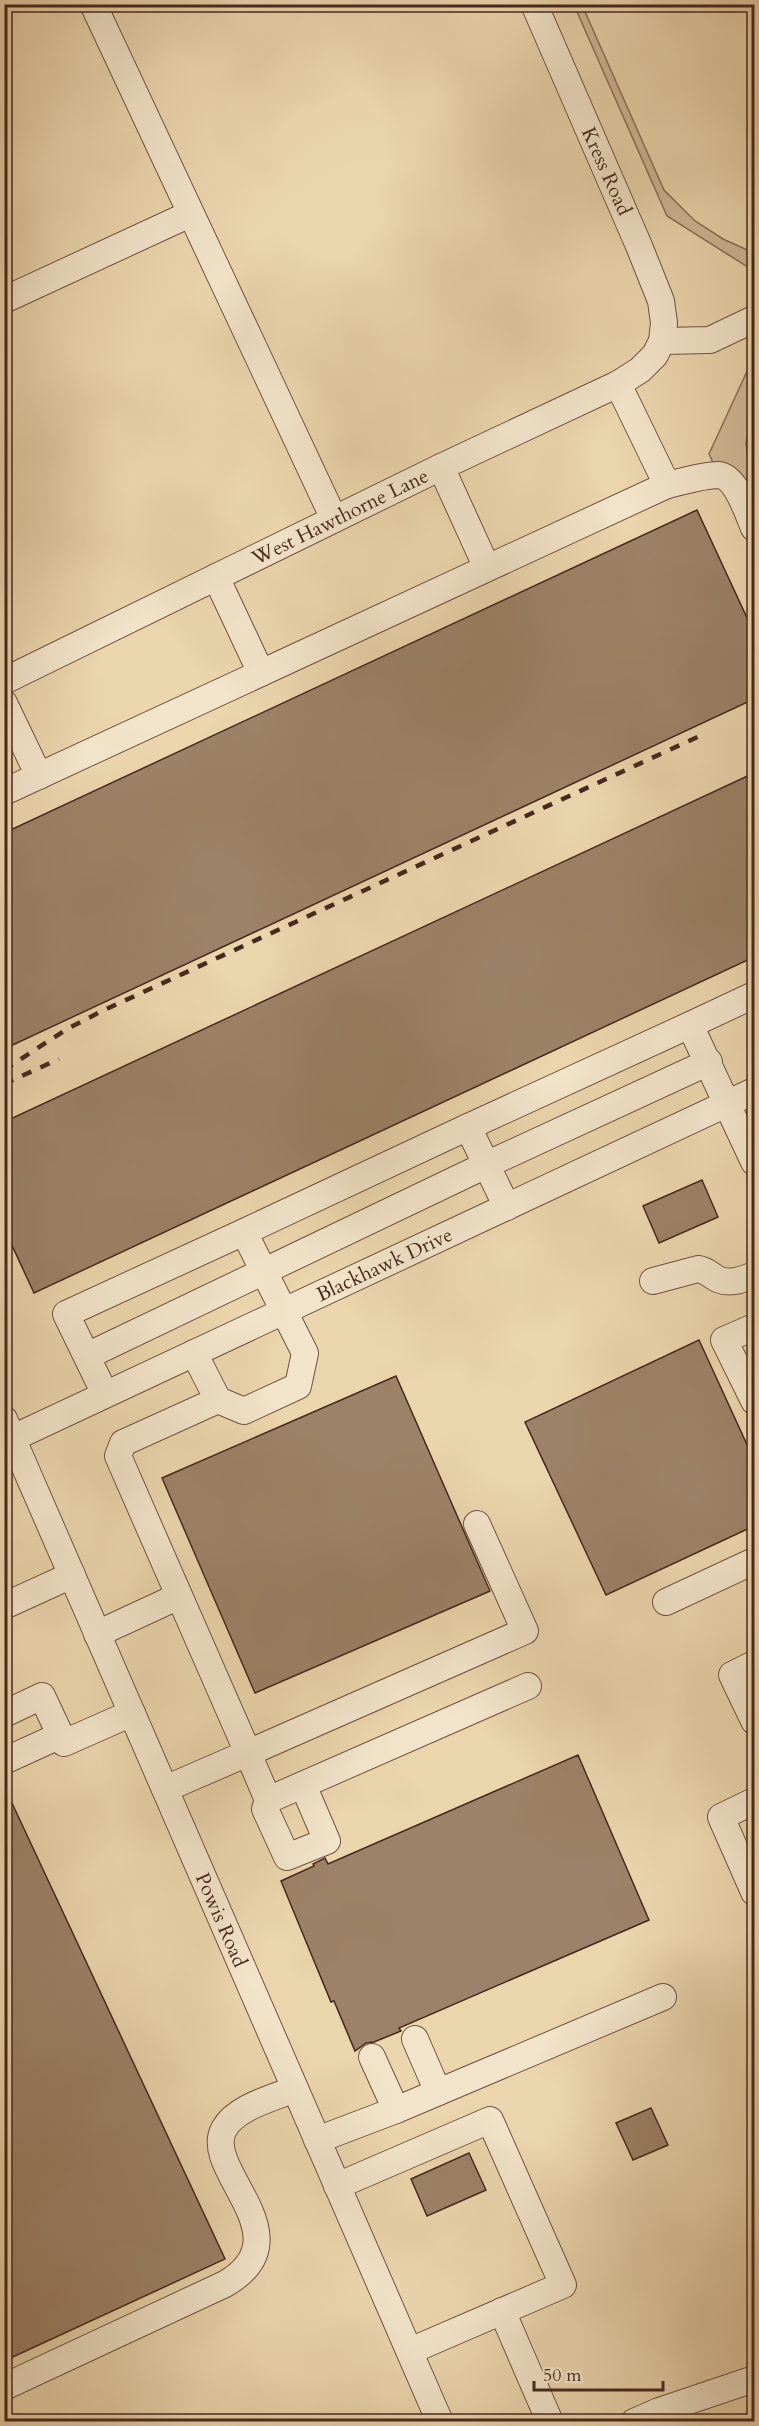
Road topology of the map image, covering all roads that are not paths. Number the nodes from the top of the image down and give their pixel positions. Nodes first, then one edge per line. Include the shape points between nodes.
1 (93, 4) edge
2 (534, 4) edge
3 (190, 214) junction
4 (4, 300) edge
5 (754, 319) edge
6 (662, 341) junction
7 (618, 384) junction
8 (441, 467) junction
9 (667, 485) junction
10 (334, 519) junction
11 (754, 528) edge
12 (487, 568) junction
13 (216, 577) junction
14 (261, 673) junction
15 (4, 681) edge
16 (4, 703) edge
17 (39, 776) junction
18 (4, 792) edge
19 (754, 995) edge
20 (690, 1025) junction
21 (709, 1062) junction
22 (754, 1091) edge
23 (729, 1103) junction
24 (468, 1127) junction
25 (754, 1162) edge
26 (486, 1165) junction
27 (507, 1207) junction
28 (244, 1232) junction
29 (263, 1272) junction
30 (754, 1275) edge
31 (653, 1281) dead end
32 (283, 1311) junction
33 (754, 1327) edge
34 (195, 1353) junction
35 (87, 1356) junction
36 (105, 1394) junction
37 (218, 1400) junction
38 (754, 1401) edge
39 (9, 1428) edge
40 (477, 1524) dead end
41 (754, 1561) edge
42 (72, 1575) junction
43 (178, 1596) junction
44 (666, 1602) dead end
45 (4, 1606) edge
46 (97, 1634) junction
47 (754, 1664) edge
48 (528, 1686) dead end
49 (132, 1713) junction
50 (4, 1714) edge
51 (754, 1721) edge
52 (61, 1735) junction
53 (248, 1753) junction
54 (4, 1761) edge
55 (303, 1785) junction
56 (165, 1789) junction
57 (268, 1800) junction
58 (754, 1801) edge
59 (754, 1892) edge
60 (663, 1997) dead end
61 (415, 2039) dead end
62 (372, 2057) dead end
63 (295, 2089) junction
64 (438, 2092) junction
65 (396, 2110) junction
66 (317, 2140) junction
67 (337, 2187) junction
68 (502, 2311) junction
69 (410, 2351) junction
70 (754, 2379) edge
71 (4, 2387) edge
72 (441, 2421) edge
73 (550, 2421) edge
74 (634, 2421) edge

1 - 3 street
2 - 6 street, Kress Road via 661,301
3 - 4 street
3 - 10 street
5 - 6 street via 710,340
6 - 7 street, West Hawthorne Lane via 656,355
7 - 8 street, West Hawthorne Lane
7 - 9 street
8 - 10 street, West Hawthorne Lane
8 - 12 street
9 - 11 street via 719,475 728,479
9 - 12 street
10 - 13 street, West Hawthorne Lane
12 - 14 street
13 - 14 street
13 - 15 street, West Hawthorne Lane
14 - 17 street
16 - 17 street
17 - 18 street
19 - 20 street
20 - 21 street
20 - 24 street
21 - 23 street
21 - 26 street
22 - 23 street, Blackhawk Drive
23 - 25 street
23 - 27 street, Blackhawk Drive
24 - 26 street
24 - 28 street
26 - 27 street
26 - 29 street
27 - 32 street, Blackhawk Drive
28 - 29 street
28 - 35 street via 66,1314
29 - 32 street
29 - 35 street
30 - 31 street via 722,1281 698,1269
32 - 34 street, Blackhawk Drive
32 - 37 street via 305,1353 298,1386 244,1411
33 - 38 street via 724,1340
34 - 36 street, Blackhawk Drive
34 - 37 street
35 - 36 street
36 - 39 street, Blackhawk Drive
37 - 43 street via 123,1443 119,1449 120,1464
39 - 42 street, Powis Road
40 - 53 street via 525,1630
41 - 44 street
42 - 45 street
42 - 46 street, Powis Road
43 - 46 street
43 - 53 street
46 - 49 street, Powis Road
47 - 51 street via 732,1675
48 - 55 street
49 - 52 street via 64,1743
49 - 56 street, Powis Road
50 - 52 street via 42,1696
52 - 54 street
53 - 56 street
53 - 57 street
55 - 57 street
55 - 57 street via 327,1840 287,1857 265,1809
56 - 63 street, Powis Road
58 - 59 street via 721,1817
60 - 64 street
61 - 64 street
62 - 65 street
63 - 66 street, Powis Road
63 - 71 street via 240,2114 223,2130 225,2160 255,2227 256,2247 244,2271 225,2284
64 - 65 street
65 - 66 street
66 - 67 street, Powis Road
67 - 68 street via 490,2120 563,2285
67 - 69 street, Powis Road
68 - 69 street
68 - 73 street
69 - 72 street, Powis Road
70 - 74 street

